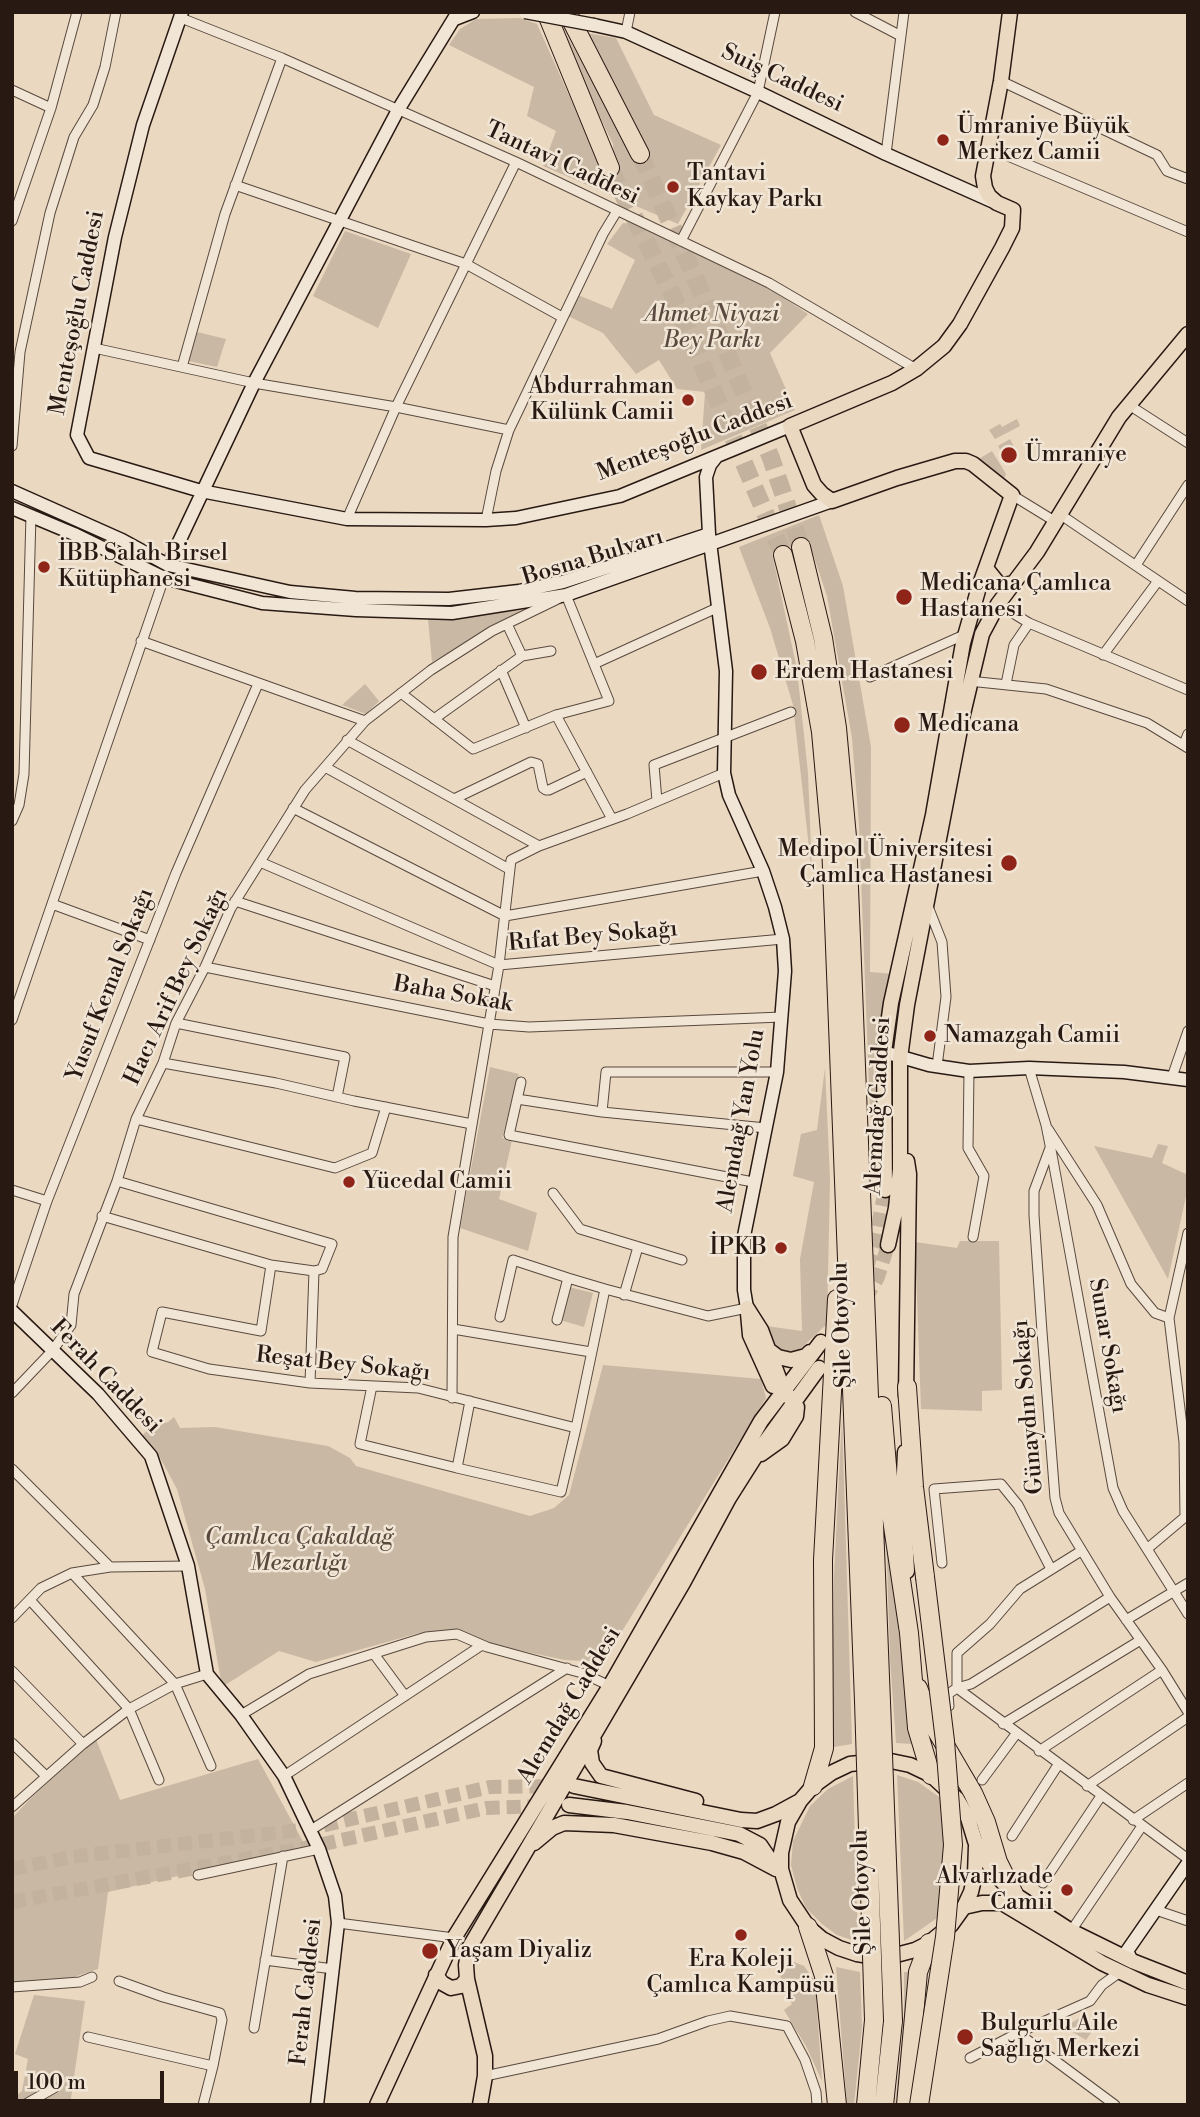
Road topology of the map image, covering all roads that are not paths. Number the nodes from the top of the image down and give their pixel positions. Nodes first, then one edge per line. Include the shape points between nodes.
1 (76, 12) edge
2 (116, 12) edge
3 (473, 12) edge
4 (525, 12) edge
5 (546, 12) edge
6 (567, 12) edge
7 (630, 12) edge
8 (775, 12) edge
9 (855, 12) edge
10 (904, 12) edge
11 (1010, 12) edge
12 (181, 15) edge
13 (457, 16) edge
14 (626, 32) junction
15 (901, 36) junction
16 (282, 58) junction
17 (1001, 82) junction
18 (12, 90) edge
19 (758, 92) junction
20 (51, 108) junction
21 (398, 110) junction
22 (989, 148) junction
23 (639, 154) tunnel mouth
24 (886, 155) junction
25 (516, 162) junction
26 (610, 168) tunnel mouth
27 (984, 176) junction
28 (1188, 179) edge
29 (235, 184) junction
30 (958, 187) junction
31 (997, 203) junction
32 (1013, 210) joint
33 (617, 211) junction
34 (340, 220) junction
35 (12, 221) edge
36 (1188, 232) edge
37 (681, 241) junction
38 (466, 264) junction
39 (562, 317) junction
40 (1187, 336) edge
41 (93, 348) junction
42 (182, 368) junction
43 (916, 369) junction
44 (254, 383) junction
45 (14, 395) edge
46 (1129, 405) junction
47 (396, 407) junction
48 (790, 426) junction
49 (509, 430) junction
50 (1188, 443) edge
51 (12, 446) edge
52 (718, 455) junction
53 (691, 466) junction
54 (706, 477) junction
55 (1188, 485) edge
56 (12, 491) edge
57 (201, 491) junction
58 (1012, 495) junction
59 (832, 501) junction
60 (12, 508) edge
61 (31, 515) junction
62 (1058, 518) junction
63 (347, 519) junction
64 (486, 520) junction
65 (709, 539) junction
66 (801, 547) tunnel mouth
67 (783, 555) tunnel mouth
68 (168, 565) junction
69 (1136, 565) junction
70 (986, 568) junction
71 (164, 578) junction
72 (1158, 581) junction
73 (1014, 583) junction
74 (566, 595) junction
75 (976, 597) junction
76 (1188, 601) edge
77 (999, 604) junction
78 (719, 607) junction
79 (1029, 623) junction
80 (507, 624) junction
81 (966, 634) junction
82 (141, 641) junction
83 (551, 651) dead end
84 (1103, 655) junction
85 (522, 656) junction
86 (594, 664) junction
87 (501, 670) junction
88 (870, 677) dead end
89 (963, 681) junction
90 (258, 684) junction
91 (1006, 684) junction
92 (1188, 691) edge
93 (401, 693) junction
94 (791, 712) dead end
95 (556, 715) junction
96 (434, 719) junction
97 (365, 721) junction
98 (526, 728) junction
99 (1188, 734) edge
100 (724, 737) junction
101 (347, 740) junction
102 (1186, 746) edge
103 (325, 767) junction
104 (587, 772) junction
105 (724, 773) junction
106 (454, 799) junction
107 (657, 801) junction
108 (293, 808) junction
109 (612, 819) junction
110 (12, 821) edge
111 (539, 846) junction
112 (260, 862) junction
113 (509, 869) junction
114 (763, 871) junction
115 (235, 901) junction
116 (927, 902) junction
117 (52, 904) junction
118 (505, 916) junction
119 (783, 939) junction
120 (150, 940) junction
121 (499, 965) junction
122 (205, 967) junction
123 (495, 986) junction
124 (782, 1017) junction
125 (12, 1020) edge
126 (176, 1023) junction
127 (489, 1024) junction
128 (1188, 1031) edge
129 (884, 1052) junction
130 (900, 1058) junction
131 (163, 1063) junction
132 (937, 1066) junction
133 (1029, 1068) junction
134 (969, 1071) junction
135 (777, 1072) junction
136 (1172, 1077) junction
137 (1188, 1080) edge
138 (521, 1082) dead end
139 (337, 1097) junction
140 (517, 1099) junction
141 (386, 1107) junction
142 (602, 1112) junction
143 (900, 1118) junction
144 (136, 1119) junction
145 (472, 1124) junction
146 (1046, 1125) junction
147 (766, 1128) junction
148 (842, 1145) junction
149 (1050, 1148) junction
150 (117, 1181) junction
151 (753, 1182) junction
152 (12, 1190) edge
153 (885, 1190) tunnel mouth
154 (553, 1193) dead end
155 (47, 1201) junction
156 (102, 1216) junction
157 (1188, 1233) edge
158 (973, 1237) dead end
159 (888, 1245) tunnel mouth
160 (638, 1247) junction
161 (682, 1260) dead end
162 (271, 1265) junction
163 (314, 1271) junction
164 (568, 1278) junction
165 (866, 1278) junction
166 (606, 1289) junction
167 (624, 1295) junction
168 (12, 1306) edge
169 (747, 1308) junction
170 (12, 1311) edge
171 (500, 1317) dead end
172 (1169, 1318) junction
173 (557, 1320) dead end
174 (453, 1329) junction
175 (52, 1351) junction
176 (770, 1351) junction
177 (591, 1352) junction
178 (819, 1368) dead end
179 (310, 1383) junction
180 (372, 1386) junction
181 (907, 1387) junction
182 (783, 1390) junction
183 (12, 1393) edge
184 (452, 1398) junction
185 (470, 1401) junction
186 (794, 1401) junction
187 (761, 1421) junction
188 (576, 1428) junction
189 (457, 1468) junction
190 (12, 1469) edge
191 (1186, 1517) edge
192 (1147, 1549) junction
193 (1081, 1551) junction
194 (942, 1563) dead end
195 (188, 1566) junction
196 (110, 1567) junction
197 (1051, 1569) junction
198 (72, 1573) junction
199 (1188, 1583) edge
200 (1173, 1591) junction
201 (1110, 1597) junction
202 (30, 1600) junction
203 (1188, 1614) edge
204 (12, 1618) edge
205 (1126, 1620) junction
206 (909, 1633) junction
207 (1139, 1641) junction
208 (482, 1645) junction
209 (374, 1654) junction
210 (567, 1668) junction
211 (1162, 1670) junction
212 (12, 1671) edge
213 (207, 1674) junction
214 (914, 1677) junction
215 (175, 1684) junction
216 (610, 1686) junction
217 (957, 1688) junction
218 (405, 1696) junction
219 (872, 1701) junction
220 (129, 1709) junction
221 (1188, 1712) edge
222 (241, 1715) junction
223 (1188, 1717) edge
224 (1003, 1724) junction
225 (600, 1725) junction
226 (1016, 1734) junction
227 (12, 1743) edge
228 (83, 1744) junction
229 (1040, 1751) junction
230 (957, 1765) junction
231 (1058, 1765) junction
232 (211, 1766) dead end
233 (931, 1775) junction
234 (46, 1776) junction
235 (284, 1776) junction
236 (159, 1780) dead end
237 (982, 1780) dead end
238 (1188, 1783) edge
239 (574, 1786) tunnel mouth
240 (813, 1786) junction
241 (1087, 1786) junction
242 (1101, 1796) junction
243 (794, 1804) junction
244 (569, 1805) dead end
245 (12, 1807) edge
246 (1133, 1820) junction
247 (1143, 1826) junction
248 (311, 1830) junction
249 (1012, 1836) dead end
250 (975, 1841) junction
251 (318, 1849) junction
252 (525, 1851) junction
253 (283, 1856) junction
254 (1188, 1861) edge
255 (776, 1869) junction
256 (198, 1875) dead end
257 (1043, 1883) dead end
258 (784, 1884) junction
259 (1014, 1894) junction
260 (964, 1907) junction
261 (1156, 1910) junction
262 (1188, 1921) edge
263 (338, 1923) junction
264 (808, 1927) junction
265 (1071, 1931) junction
266 (454, 1938) junction
267 (929, 1943) junction
268 (265, 1960) junction
269 (1132, 1961) junction
270 (1102, 1963) junction
271 (333, 1969) junction
272 (1120, 1972) junction
273 (436, 1975) junction
274 (92, 1977) dead end
275 (467, 1979) junction
276 (119, 1981) dead end
277 (1188, 1983) edge
278 (1102, 1985) junction
279 (12, 1987) edge
280 (1188, 1998) edge
281 (254, 2028) dead end
282 (1017, 2033) junction
283 (88, 2037) dead end
284 (970, 2058) dead end
285 (213, 2066) junction
286 (485, 2076) junction
287 (54, 2088) dead end
288 (836, 2101) edge
289 (24, 2105) edge
290 (203, 2105) edge
291 (317, 2105) edge
292 (377, 2105) edge
293 (480, 2105) edge
294 (817, 2105) edge
295 (866, 2105) edge
296 (884, 2105) edge
297 (906, 2105) edge
298 (919, 2105) edge
299 (1115, 2105) edge

1 - 20 street
2 - 45 street via 93,105 74,137 50,213
3 - 13 street
4 - 14 street, Suiş Caddesi, bridge
5 - 26 highway
6 - 23 highway
7 - 14 street
8 - 19 street
9 - 15 street
10 - 15 street
11 - 17 main road
12 - 16 street, Tantavi Caddesi
12 - 41 street, Menteşoğlu Caddesi via 143,125
13 - 21 street
14 - 19 street, Suiş Caddesi
15 - 24 street
16 - 21 street, Tantavi Caddesi
16 - 29 street
17 - 22 main road
17 - 28 street via 1157,155 1167,171
18 - 20 street
19 - 24 street, Suiş Caddesi
19 - 37 street
20 - 35 street
21 - 25 street, Tantavi Caddesi
21 - 34 street
22 - 27 main road
22 - 36 street
24 - 30 street, Suiş Caddesi
25 - 33 street, Tantavi Caddesi
25 - 38 street
27 - 30 street
27 - 31 main road via 985,188
29 - 34 street
29 - 42 street
30 - 31 street, Suiş Caddesi
31 - 32 main road, Suiş Caddesi
32 - 43 main road, Menteşoğlu Caddesi via 1012,228 960,324
33 - 37 street, Tantavi Caddesi
33 - 39 street
34 - 38 street
34 - 44 street
37 - 43 street, Tantavi Caddesi via 769,283
38 - 39 street
38 - 47 street
39 - 49 street
40 - 46 main road
41 - 42 street
41 - 57 street, Menteşoğlu Caddesi via 77,435 89,458
42 - 44 street
43 - 48 main road, Menteşoğlu Caddesi via 877,391
44 - 47 street
44 - 57 street
45 - 51 street
46 - 50 street
46 - 62 main road
47 - 49 street
47 - 63 street
48 - 52 street, Menteşoğlu Caddesi
48 - 59 main road via 814,485
49 - 64 street
52 - 53 street, Menteşoğlu Caddesi
52 - 54 street
53 - 54 street
53 - 64 street, Menteşoğlu Caddesi via 620,496 516,519
54 - 65 street, Alemdağ Yan Yolu
55 - 69 street
56 - 68 street, Bosna Bulvarı
57 - 63 street, Menteşoğlu Caddesi
57 - 68 street
58 - 59 main road, Bosna Bulvarı via 973,464 955,461
58 - 62 street
58 - 70 main road, Alemdağ Caddesi
59 - 65 street, Bosna Bulvarı
60 - 61 street, Bosna Bulvarı
61 - 71 street, Bosna Bulvarı
61 - 110 street via 24,774
62 - 69 street
62 - 73 main road
63 - 64 street, Menteşoğlu Caddesi
65 - 68 street, Bosna Bulvarı via 563,582 449,598 300,594
65 - 74 street, Bosna Bulvarı
65 - 78 street, Alemdağ Yan Yolu
66 - 165 highway, Şile Otoyolu via 823,638 846,824
67 - 148 highway, Şile Otoyolu via 821,732 831,843
68 - 71 street
69 - 72 street
70 - 73 main road via 998,583
70 - 75 main road, Alemdağ Caddesi
71 - 74 street, Bosna Bulvarı via 262,603 356,610 452,613
71 - 82 street
72 - 76 street
72 - 84 street
73 - 77 main road
74 - 80 street, Hacı Arif Bey Sokağı
74 - 86 street
75 - 77 main road via 991,594
75 - 81 main road, Alemdağ Caddesi
77 - 79 street
77 - 89 main road
78 - 86 street
78 - 100 street, Alemdağ Yan Yolu via 726,671
79 - 84 street
79 - 91 street via 1014,645
80 - 85 street
80 - 93 street, Hacı Arif Bey Sokağı
81 - 88 street
81 - 89 main road, Alemdağ Caddesi
82 - 90 street
82 - 117 street
83 - 85 street
84 - 92 street
85 - 87 street
86 - 95 street via 609,701
87 - 96 street
87 - 98 street
89 - 91 street
89 - 116 main road, Alemdağ Caddesi
89 - 129 main road, Alemdağ Caddesi
90 - 97 street
90 - 120 street, Yusuf Kemal Sokağı
91 - 102 street via 1046,689 1147,723
93 - 96 street
93 - 97 street, Hacı Arif Bey Sokağı
94 - 100 street
95 - 98 street
95 - 104 street
96 - 98 street via 473,749
97 - 101 street, Hacı Arif Bey Sokağı
99 - 102 street
100 - 105 street, Alemdağ Yan Yolu
100 - 107 street via 654,765
101 - 103 street, Hacı Arif Bey Sokağı
101 - 106 street
103 - 108 street, Hacı Arif Bey Sokağı
103 - 113 street
104 - 106 street via 550,790 542,788 538,764 531,762
104 - 109 street
105 - 107 street
105 - 114 street, Alemdağ Yan Yolu
106 - 111 street
107 - 109 street
108 - 112 street, Hacı Arif Bey Sokağı
108 - 118 street
109 - 111 street
111 - 113 street via 511,860
112 - 115 street, Hacı Arif Bey Sokağı
112 - 121 street, Rıfat Bey Sokağı
113 - 118 street
114 - 118 street
114 - 119 street, Alemdağ Yan Yolu
115 - 122 street, Hacı Arif Bey Sokağı
115 - 123 street
116 - 130 main road, Alemdağ Caddesi
116 - 132 street via 942,942 946,997
117 - 120 street
117 - 125 street
118 - 121 street
119 - 121 street, Rıfat Bey Sokağı
119 - 124 street, Alemdağ Yan Yolu
120 - 155 street, Yusuf Kemal Sokağı
121 - 123 street
122 - 126 street, Hacı Arif Bey Sokağı
122 - 127 street, Baha Sokak
123 - 127 street
124 - 127 street, Baha Sokak via 529,1027
124 - 135 street, Alemdağ Yan Yolu
126 - 131 street, Hacı Arif Bey Sokağı
126 - 139 street via 345,1057
127 - 145 street
128 - 136 street
129 - 130 street
129 - 153 main road, Alemdağ Caddesi
130 - 132 street
130 - 143 main road, Alemdağ Caddesi
131 - 139 street
131 - 144 street, Hacı Arif Bey Sokağı
132 - 134 street
133 - 134 street
133 - 136 street
133 - 146 street, Sunar Sokağı
134 - 158 street via 968,1148 984,1176
135 - 142 street via 606,1072
135 - 147 street, Alemdağ Yan Yolu
136 - 137 street
138 - 140 street
139 - 141 street
140 - 142 street
140 - 151 street via 509,1135
141 - 144 street via 372,1153 335,1168
141 - 145 street
142 - 147 street
143 - 159 main road, Alemdağ Caddesi via 900,1169
143 - 181 main road via 909,1174
144 - 150 street, Hacı Arif Bey Sokağı
145 - 174 street via 453,1237
146 - 149 street, Sunar Sokağı
146 - 172 street via 1097,1205 1131,1284 1155,1313
147 - 151 street, Alemdağ Yan Yolu
148 - 219 highway, Şile Otoyolu
148 - 240 highway via 823,1560 824,1748
149 - 192 street, Sunar Sokağı via 1112,1488
149 - 193 street, Günaydın Sokağı via 1034,1191 1042,1332 1055,1498
150 - 156 street, Hacı Arif Bey Sokağı
150 - 163 street via 332,1244 322,1269
151 - 169 street, Alemdağ Yan Yolu via 744,1236
152 - 155 street
154 - 160 street via 580,1229
155 - 168 street, Yusuf Kemal Sokağı
156 - 162 street
156 - 175 street, Hacı Arif Bey Sokağı via 74,1294 71,1325
157 - 172 street
160 - 161 street
160 - 167 street
162 - 163 street
162 - 179 street, Reşat Bey Sokağı via 261,1331 162,1312 152,1352 209,1369
163 - 179 street
164 - 166 street
164 - 171 street via 513,1260
164 - 173 street
165 - 206 highway
165 - 219 highway, Şile Otoyolu
166 - 167 street
166 - 177 street
167 - 169 street via 708,1316
169 - 176 main road
169 - 187 main road via 750,1335 772,1385
170 - 175 street, Ferah Caddesi
172 - 191 street via 1184,1442
174 - 177 street
174 - 184 street
175 - 183 street
175 - 195 street, Ferah Caddesi via 98,1394 151,1456
176 - 182 main road
176 - 182 main road, Alemdağ Caddesi via 784,1359 799,1359 821,1342
177 - 188 street
178 - 186 main road
179 - 180 street, Reşat Bey Sokağı
180 - 184 street, Reşat Bey Sokağı via 418,1388
180 - 189 street via 360,1444
181 - 206 main road via 903,1494
181 - 298 highway, bridge via 953,1845 947,1925
182 - 186 main road
182 - 187 main road, Alemdağ Caddesi
184 - 185 street, Reşat Bey Sokağı
185 - 188 street, Reşat Bey Sokağı
185 - 189 street
186 - 225 main road, Alemdağ Caddesi via 796,1416 782,1438 754,1458
187 - 216 main road, Alemdağ Caddesi
188 - 189 street via 561,1492
190 - 196 street
191 - 192 street
192 - 200 street, Sunar Sokağı
193 - 197 street
193 - 201 street, Günaydın Sokağı
194 - 197 street via 934,1489 1001,1484 1018,1505
195 - 196 street
195 - 213 street, Ferah Caddesi
196 - 198 street
197 - 217 street via 1020,1589 957,1653
198 - 202 street via 41,1588
198 - 215 street
199 - 200 street
200 - 203 street, Sunar Sokağı
200 - 205 street
201 - 205 street, Günaydın Sokağı
201 - 217 street via 971,1685
202 - 204 street
202 - 220 street
205 - 207 street, Günaydın Sokağı
206 - 214 highway
207 - 211 street, Günaydın Sokağı
207 - 224 street
208 - 209 street via 457,1634 426,1637
208 - 210 street
208 - 218 street
209 - 218 street
209 - 222 street via 309,1674
210 - 216 street
210 - 248 street
211 - 221 street, Günaydın Sokağı
211 - 229 street
212 - 228 street
213 - 215 street
213 - 222 street, Ferah Caddesi
214 - 230 highway via 932,1723
214 - 233 highway via 917,1728
215 - 220 street
215 - 232 street
216 - 266 main road, Alemdağ Caddesi
217 - 224 street
217 - 230 street via 948,1694
218 - 235 street
219 - 295 highway, Şile Otoyolu, bridge via 874,2020
219 - 296 highway, Şile Otoyolu, bridge via 893,2021
220 - 228 street
220 - 236 street
222 - 235 street, Ferah Caddesi
223 - 241 street
224 - 226 street
225 - 243 main road via 590,1750 601,1776 737,1811
225 - 252 main road, Alemdağ Caddesi
226 - 229 street
226 - 237 street
227 - 234 street
228 - 234 street
229 - 231 street
230 - 259 highway
231 - 241 street
231 - 249 street
233 - 240 main road via 910,1765 869,1760 850,1764
233 - 250 main road via 957,1799
234 - 245 street
235 - 248 street, Ferah Caddesi
238 - 246 street
239 - 243 main road via 741,1820 757,1821
240 - 243 main road
241 - 242 street
242 - 246 street
242 - 257 street
243 - 258 main road via 784,1835
244 - 255 main road via 739,1834 760,1845
246 - 247 street
247 - 254 street
247 - 265 street
248 - 251 street, Ferah Caddesi
250 - 259 main road
250 - 260 main road via 975,1875
251 - 253 street
251 - 263 street, Ferah Caddesi via 335,1896
252 - 255 main road via 552,1828 580,1822 712,1843 744,1852
252 - 275 main road, Alemdağ Caddesi via 469,1948
253 - 256 street
253 - 268 street
254 - 261 street
255 - 258 main road
258 - 264 main road
259 - 265 main road
260 - 267 main road
260 - 270 main road via 1002,1903
261 - 262 street
261 - 269 street via 1127,1951
263 - 266 street
263 - 271 street, Ferah Caddesi
264 - 267 main road via 831,1944 876,1957
264 - 288 highway via 824,1976
265 - 269 main road
266 - 273 main road, Alemdağ Caddesi
267 - 297 highway via 918,1972
268 - 271 street
268 - 281 street
269 - 277 main road
270 - 272 main road
270 - 278 street
271 - 291 street, Ferah Caddesi
272 - 278 street
272 - 280 main road
273 - 275 main road via 452,1989
273 - 292 main road, Alemdağ Caddesi
274 - 279 street
275 - 286 main road, Alemdağ Caddesi via 485,2056
276 - 285 street via 220,2013
278 - 282 street via 1090,2001
282 - 284 street
282 - 299 street
283 - 285 street
285 - 290 street
286 - 293 main road, Alemdağ Caddesi
286 - 294 street via 658,2039 730,2017 787,2026 805,2060
287 - 289 street

